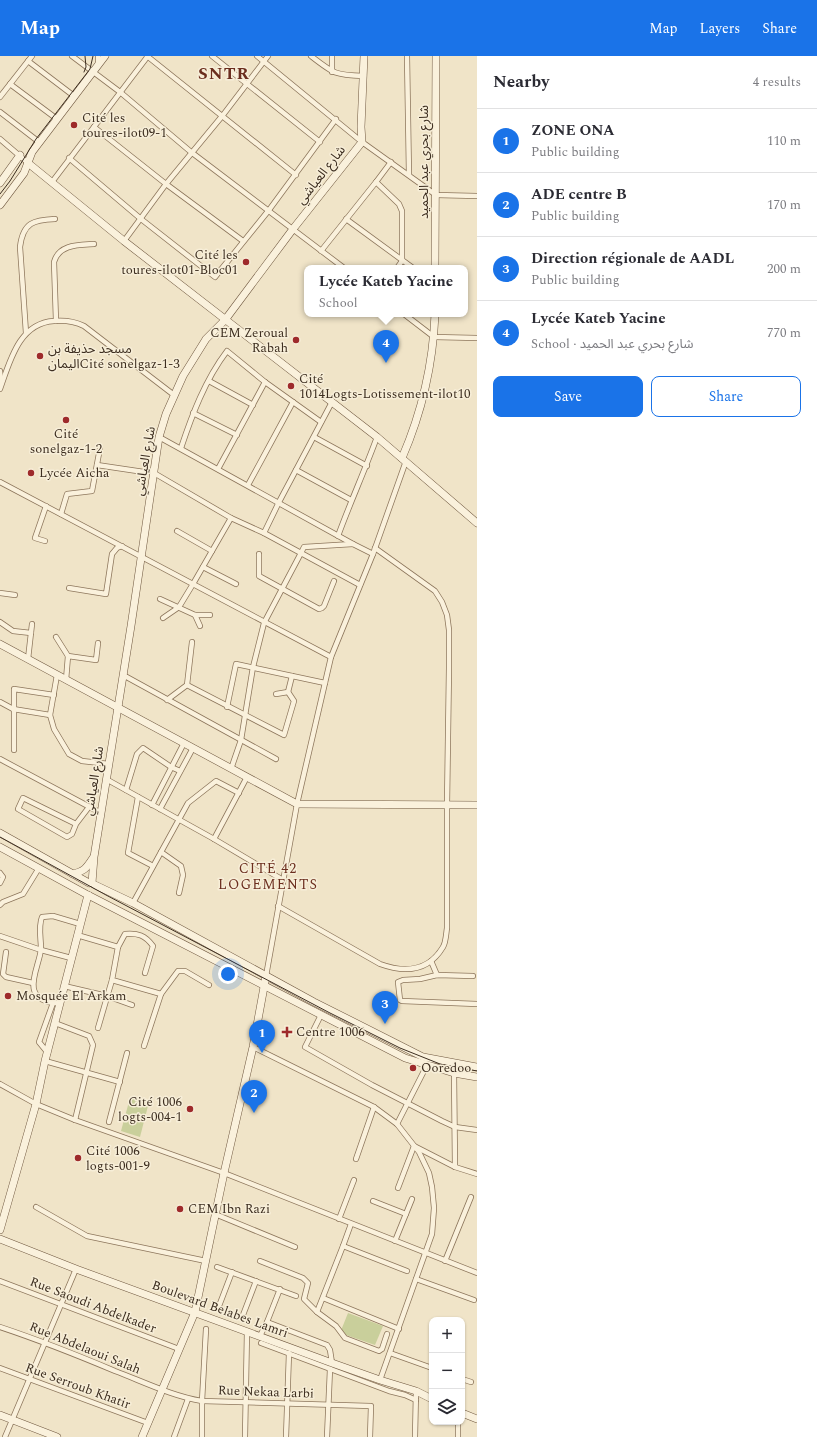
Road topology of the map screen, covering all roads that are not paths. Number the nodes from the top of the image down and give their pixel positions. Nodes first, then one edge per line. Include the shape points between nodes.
1 (32, 56) edge
2 (72, 56) edge
3 (98, 56) edge
4 (105, 56) edge
5 (147, 56) edge
6 (212, 56) edge
7 (257, 56) edge
8 (268, 56) edge
9 (311, 56) edge
10 (332, 56) edge
11 (364, 56) edge
12 (407, 56) edge
13 (436, 56) edge
14 (28, 61) junction
15 (264, 61) junction
16 (98, 65) junction
17 (93, 72) junction
18 (332, 72) junction
19 (364, 76) junction
20 (247, 83) junction
21 (10, 84) junction
22 (120, 92) junction
23 (74, 96) junction
24 (0, 97) edge
25 (0, 112) edge
26 (223, 115) junction
27 (57, 119) junction
28 (336, 119) junction
29 (94, 127) junction
30 (0, 138) edge
31 (39, 142) junction
32 (320, 142) junction
33 (362, 142) junction
34 (192, 152) junction
35 (20, 155) junction
36 (69, 158) junction
37 (392, 162) junction
38 (28, 163) junction
39 (296, 174) junction
40 (408, 175) junction
41 (52, 182) junction
42 (376, 182) junction
43 (0, 183) edge
44 (166, 184) junction
45 (436, 195) junction
46 (477, 196) edge
47 (0, 205) edge
48 (269, 210) junction
49 (55, 219) dead end
50 (141, 219) junction
51 (346, 219) junction
52 (293, 229) junction
53 (124, 241) junction
54 (243, 241) junction
55 (94, 244) dead end
56 (321, 251) junction
57 (402, 261) junction
58 (340, 265) edge
59 (399, 265) edge
60 (408, 265) edge
61 (435, 265) edge
62 (408, 317) edge
63 (435, 317) edge
64 (225, 320) junction
65 (56, 321) junction
66 (26, 332) junction
67 (434, 337) junction
68 (477, 338) edge
69 (0, 371) edge
70 (209, 381) junction
71 (265, 382) junction
72 (0, 387) edge
73 (174, 395) junction
74 (293, 402) junction
75 (332, 402) junction
76 (253, 405) junction
77 (193, 412) junction
78 (321, 422) junction
79 (237, 435) junction
80 (159, 437) junction
81 (314, 437) junction
82 (377, 437) junction
83 (100, 448) dead end
84 (180, 448) junction
85 (404, 460) junction
86 (97, 465) junction
87 (366, 466) junction
88 (218, 469) junction
89 (296, 470) junction
90 (144, 472) dead end
91 (154, 473) junction
92 (0, 482) edge
93 (248, 486) junction
94 (351, 500) junction
95 (279, 502) junction
96 (46, 506) junction
97 (61, 514) junction
98 (231, 518) junction
99 (477, 523) edge
100 (177, 531) dead end
101 (264, 533) junction
102 (338, 536) junction
103 (45, 541) dead end
104 (353, 544) junction
105 (122, 546) junction
106 (375, 548) junction
107 (212, 551) junction
108 (259, 554) dead end
109 (301, 554) junction
110 (373, 554) junction
111 (141, 557) junction
112 (203, 567) junction
113 (334, 581) dead end
114 (194, 584) junction
115 (236, 584) dead end
116 (360, 585) junction
117 (69, 588) dead end
118 (282, 589) junction
119 (0, 593) edge
120 (15, 595) dead end
121 (160, 599) dead end
122 (179, 607) junction
123 (195, 615) junction
124 (210, 615) dead end
125 (163, 618) dead end
126 (0, 622) edge
127 (264, 623) junction
128 (32, 624) dead end
129 (200, 626) dead end
130 (31, 634) junction
131 (56, 637) dead end
132 (192, 642) dead end
133 (98, 643) dead end
134 (0, 644) edge
135 (68, 656) junction
136 (331, 657) junction
137 (28, 659) junction
138 (253, 667) junction
139 (57, 675) junction
140 (123, 675) junction
141 (292, 676) junction
142 (66, 680) junction
143 (325, 683) junction
144 (187, 686) junction
145 (288, 692) junction
146 (276, 694) dead end
147 (54, 695) junction
148 (167, 700) junction
149 (0, 702) edge
150 (227, 707) junction
151 (117, 708) junction
152 (13, 710) junction
153 (50, 714) junction
154 (245, 716) junction
155 (241, 740) junction
156 (184, 743) junction
157 (193, 748) junction
158 (14, 750) dead end
159 (0, 759) edge
160 (276, 759) dead end
161 (109, 764) junction
162 (171, 767) junction
163 (232, 769) junction
164 (180, 771) junction
165 (248, 777) junction
166 (106, 780) junction
167 (126, 790) junction
168 (240, 793) junction
169 (138, 797) junction
170 (152, 804) junction
171 (297, 804) junction
172 (447, 805) junction
173 (477, 805) edge
174 (89, 807) junction
175 (160, 809) junction
176 (101, 813) junction
177 (178, 819) junction
178 (76, 824) junction
179 (0, 833) edge
180 (214, 839) junction
181 (0, 847) edge
182 (161, 852) junction
183 (94, 857) junction
184 (153, 866) junction
185 (39, 868) junction
186 (0, 873) edge
187 (73, 874) junction
188 (283, 880) junction
189 (0, 883) edge
190 (92, 884) junction
191 (180, 893) dead end
192 (88, 895) junction
193 (133, 903) junction
194 (0, 905) edge
195 (278, 906) junction
196 (80, 924) junction
197 (78, 935) junction
198 (0, 936) edge
199 (118, 947) junction
200 (41, 950) junction
201 (6, 952) dead end
202 (71, 958) junction
203 (431, 961) junction
204 (145, 973) dead end
205 (437, 975) junction
206 (266, 976) junction
207 (474, 976) dead end
208 (112, 980) junction
209 (33, 983) junction
210 (210, 985) dead end
211 (64, 986) junction
212 (264, 986) junction
213 (161, 994) junction
214 (107, 996) junction
215 (56, 1003) junction
216 (477, 1004) edge
217 (132, 1005) dead end
218 (321, 1015) junction
219 (55, 1023) junction
220 (98, 1028) dead end
221 (144, 1046) dead end
222 (253, 1047) junction
223 (48, 1053) junction
224 (127, 1053) dead end
225 (45, 1061) junction
226 (428, 1065) junction
227 (477, 1068) edge
228 (86, 1072) junction
229 (454, 1073) junction
230 (477, 1077) edge
231 (120, 1082) junction
232 (0, 1084) edge
233 (36, 1104) junction
234 (408, 1104) junction
235 (374, 1107) junction
236 (76, 1120) junction
237 (109, 1122) dead end
238 (397, 1124) junction
239 (455, 1127) junction
240 (477, 1130) edge
241 (414, 1146) junction
242 (356, 1159) dead end
243 (455, 1167) junction
244 (224, 1174) junction
245 (477, 1174) edge
246 (354, 1180) dead end
247 (398, 1188) dead end
248 (471, 1197) dead end
249 (412, 1199) dead end
250 (373, 1201) dead end
251 (36, 1207) dead end
252 (216, 1214) junction
253 (406, 1214) junction
254 (339, 1219) junction
255 (351, 1224) junction
256 (0, 1230) edge
257 (0, 1238) edge
258 (395, 1241) junction
259 (343, 1246) junction
260 (295, 1247) dead end
261 (426, 1254) junction
262 (260, 1260) dead end
263 (206, 1261) junction
264 (445, 1261) junction
265 (217, 1267) dead end
266 (76, 1269) junction
267 (407, 1271) dead end
268 (232, 1272) junction
269 (477, 1273) edge
270 (416, 1279) junction
271 (256, 1280) junction
272 (0, 1281) edge
273 (280, 1289) junction
274 (296, 1296) dead end
275 (323, 1298) junction
276 (474, 1300) dead end
277 (61, 1305) junction
278 (219, 1306) dead end
279 (195, 1312) junction
280 (317, 1312) junction
281 (243, 1315) dead end
282 (267, 1322) junction
283 (0, 1327) edge
284 (206, 1329) dead end
285 (398, 1329) junction
286 (247, 1331) junction
287 (387, 1334) dead end
288 (260, 1339) junction
289 (45, 1342) junction
290 (179, 1349) junction
291 (288, 1353) junction
292 (390, 1353) junction
293 (331, 1366) junction
294 (429, 1367) edge
295 (0, 1368) edge
296 (29, 1379) junction
297 (380, 1380) junction
298 (465, 1380) edge
299 (471, 1382) dead end
300 (162, 1390) junction
301 (416, 1391) junction
302 (429, 1398) edge
303 (188, 1399) junction
304 (416, 1400) junction
305 (202, 1401) junction
306 (246, 1403) junction
307 (287, 1403) junction
308 (328, 1405) junction
309 (465, 1414) edge
310 (0, 1415) edge
311 (477, 1419) edge
312 (12, 1420) junction
313 (148, 1423) junction
314 (458, 1425) edge
315 (5, 1437) edge
316 (57, 1437) edge
317 (142, 1437) edge
318 (174, 1437) edge
319 (202, 1437) edge
320 (245, 1437) edge
321 (286, 1437) edge
322 (327, 1437) edge
323 (370, 1437) edge
324 (415, 1437) edge
325 (458, 1437) edge

1 - 14 street
2 - 17 street
3 - 16 street
4 - 16 street
5 - 22 street
5 - 26 street
6 - 20 street
7 - 15 street
8 - 15 street
9 - 18 street
10 - 18 street
11 - 19 street, شارع العياشي
12 - 40 street
13 - 45 street, شارع بحري عبد الحميد
14 - 21 street
14 - 23 street
15 - 20 street
15 - 28 street
16 - 17 street
17 - 22 street
17 - 23 street
18 - 19 street via 343,76
19 - 33 street, شارع العياشي
20 - 26 street
20 - 32 street
21 - 24 street
21 - 27 street
22 - 29 street
22 - 34 street
23 - 27 street
25 - 31 street
26 - 34 street
26 - 39 street
27 - 31 street
28 - 32 street
28 - 33 street
29 - 36 street
29 - 44 street
30 - 35 street
31 - 38 street
32 - 39 street
33 - 37 street
33 - 52 street, شارع العياشي
34 - 44 street
34 - 48 street
35 - 38 street
35 - 43 street
36 - 41 street
36 - 50 street
37 - 40 street
37 - 42 street
38 - 41 street
38 - 47 street via 24,173
39 - 48 street
40 - 45 street
41 - 53 street
42 - 51 street
42 - 57 street via 399,204 402,211
44 - 50 street
44 - 54 street
45 - 46 street
45 - 61 street, شارع بحري عبد الحميد
48 - 52 street
48 - 54 street
49 - 66 street via 33,222 21,240
50 - 53 street
50 - 54 street via 215,277
51 - 56 street
51 - 57 street
52 - 56 street
52 - 64 street, شارع العياشي
53 - 64 street
55 - 65 street via 73,245 55,257
56 - 58 street
57 - 59 street
57 - 60 street
62 - 67 street
63 - 67 street
64 - 73 street, شارع العياشي via 206,339 182,376
64 - 75 street
65 - 66 street via 38,325
65 - 73 street via 74,322 84,326
66 - 72 street
67 - 68 street
67 - 85 street via 419,414
69 - 72 street
70 - 71 street via 227,352
70 - 76 street
70 - 77 street
71 - 74 street
71 - 76 street
73 - 80 street, شارع العياشي
74 - 78 street
74 - 93 street
75 - 78 street
75 - 82 street
76 - 79 street
77 - 79 street
77 - 84 street
78 - 81 street
79 - 88 street
80 - 84 street
80 - 91 street, شارع العياشي
81 - 87 street
81 - 89 street
82 - 85 street
82 - 87 street
83 - 86 street
84 - 88 street
85 - 99 street
85 - 106 street
86 - 90 street
86 - 97 street via 92,492 67,494
87 - 94 street
88 - 93 street
89 - 94 street
89 - 95 street
91 - 98 street
91 - 111 street, شارع العياشي
92 - 96 street
93 - 95 street
94 - 102 street
95 - 101 street
95 - 102 street
96 - 97 street
96 - 103 street via 35,538
97 - 105 street
98 - 101 street
98 - 107 street
100 - 107 street
101 - 109 street
102 - 104 street
104 - 109 street via 304,547
104 - 110 street
105 - 111 street
105 - 117 street via 112,554 106,594
106 - 110 street
106 - 172 street via 435,591 447,615
107 - 112 street
108 - 118 street via 259,576
109 - 116 street
109 - 118 street
110 - 116 street
111 - 114 street
111 - 140 street, شارع العياشي
112 - 114 street
112 - 115 street
113 - 118 street via 322,608
114 - 122 street
114 - 127 street
116 - 136 street
118 - 127 street
119 - 120 street
121 - 122 street
122 - 123 street
122 - 125 street
123 - 124 street
123 - 129 street
126 - 130 street via 13,631
127 - 136 street
127 - 138 street
128 - 130 street
130 - 137 street
131 - 135 street
132 - 144 street
133 - 135 street via 96,660
134 - 137 street
135 - 142 street
136 - 143 street
137 - 139 street
138 - 141 street
138 - 150 street via 236,664
138 - 154 street
139 - 142 street
139 - 147 street
140 - 148 street
140 - 151 street, شارع العياشي
141 - 143 street
141 - 145 street
142 - 151 street
143 - 171 street
144 - 148 street
144 - 150 street
145 - 146 street
145 - 154 street via 294,701 284,735
147 - 152 street via 14,689
147 - 153 street
148 - 155 street
149 - 152 street
150 - 154 street
151 - 156 street
151 - 161 street, شارع العياشي
152 - 153 street
152 - 158 street
153 - 161 street via 54,729 69,754 82,761
154 - 155 street
155 - 160 street
155 - 163 street
156 - 157 street
156 - 162 street
157 - 163 street
157 - 164 street
159 - 174 street
161 - 166 street, شارع العياشي
162 - 164 street
162 - 167 street via 142,748 137,754
162 - 170 street
163 - 165 street
164 - 175 street
165 - 168 street
165 - 171 street
166 - 167 street
166 - 176 street, شارع العياشي
167 - 169 street
168 - 177 street via 216,781 188,803
168 - 180 street
169 - 170 street
169 - 184 street via 128,853
170 - 175 street
171 - 172 street
171 - 188 street
172 - 173 street
172 - 203 street via 447,928 444,946
174 - 176 street
174 - 178 street
175 - 177 street
176 - 183 street, شارع العياشي
177 - 180 street
177 - 182 street
178 - 178 street via 72,834 67,837 18,809 23,798
179 - 187 street
180 - 188 street
181 - 185 street
182 - 184 street
182 - 191 street via 181,866 183,875
183 - 187 street via 87,868
183 - 190 street, شارع العياشي
184 - 193 street
185 - 192 street
185 - 194 street via 24,894
186 - 189 street via 3,877
187 - 190 street
188 - 195 street
190 - 192 street via 85,887
190 - 192 street via 97,889 95,893
190 - 193 street
192 - 196 street
192 - 212 street
193 - 206 street
195 - 203 street via 380,964 395,969 411,970
195 - 206 street
196 - 197 street
196 - 200 street via 53,916 42,917
197 - 199 street
197 - 202 street
198 - 200 street
199 - 204 street via 125,934 136,934 148,939 153,946
199 - 208 street
200 - 202 street
200 - 209 street
201 - 209 street via 3,974 6,977
202 - 211 street
203 - 205 street
205 - 207 street
205 - 216 street via 398,982 400,1000
206 - 212 street
206 - 227 street via 423,1057
208 - 213 street
208 - 214 street
209 - 215 street via 37,995 44,1001
210 - 213 street via 185,971 178,971
211 - 214 street
211 - 215 street
212 - 218 street
212 - 222 street
213 - 221 street
214 - 217 street
214 - 220 street
215 - 219 street
215 - 223 street via 39,1042
218 - 226 street via 405,1058
218 - 234 street via 305,1047
219 - 223 street
219 - 228 street via 89,1036 94,1045
222 - 235 street
222 - 244 street
223 - 225 street
224 - 231 street
225 - 228 street
225 - 233 street
226 - 229 street
226 - 234 street
228 - 231 street
228 - 236 street
229 - 230 street
229 - 239 street
231 - 237 street
232 - 233 street
233 - 236 street
233 - 256 street
234 - 238 street
234 - 239 street
235 - 238 street
235 - 242 street
236 - 244 street
238 - 241 street
239 - 240 street
239 - 243 street
241 - 243 street
241 - 247 street
241 - 261 street via 423,1158 432,1187 434,1222
243 - 245 street
244 - 252 street
244 - 254 street
246 - 254 street
248 - 264 street
249 - 253 street
250 - 253 street
251 - 263 street via 86,1236
252 - 260 street
252 - 263 street
253 - 258 street
254 - 255 street
255 - 258 street
255 - 259 street
257 - 266 street, Boulevard Belabes Lamri
258 - 261 street
259 - 267 street
259 - 275 street
261 - 264 street
261 - 270 street
262 - 280 street via 303,1278 308,1283 304,1299
263 - 279 street
264 - 269 street
265 - 268 street
266 - 277 street
266 - 279 street, Boulevard Belabes Lamri
268 - 271 street
268 - 278 street
270 - 276 street
270 - 285 street
271 - 273 street
271 - 281 street
272 - 277 street, Rue Saoudi Abdelkader
273 - 274 street
273 - 282 street
275 - 280 street
275 - 285 street
277 - 289 street
277 - 290 street, Rue Saoudi Abdelkader
279 - 286 street, Boulevard Belabes Lamri
279 - 290 street
280 - 287 street via 336,1326 345,1338 379,1351
282 - 288 street
282 - 293 street via 327,1346 330,1350
283 - 289 street, Rue Abdelaoui Salah
284 - 305 street
285 - 292 street
286 - 288 street, Boulevard Belabes Lamri
286 - 306 street
288 - 291 street
288 - 293 street, Boulevard Belabes Lamri
289 - 296 street
289 - 300 street, Rue Abdelaoui Salah
290 - 300 street
291 - 293 street
291 - 307 street
292 - 294 street
292 - 297 street
293 - 297 street, Boulevard Belabes Lamri
293 - 304 street
293 - 308 street
295 - 296 street, Rue Serroub Khatir
296 - 312 street
296 - 313 street, Rue Serroub Khatir
297 - 301 street, Boulevard Belabes Lamri
298 - 299 street
300 - 303 street, Rue Nekaa Larbi
300 - 313 street
301 - 302 street, Boulevard Belabes Lamri
301 - 304 street
303 - 305 street, Rue Nekaa Larbi
303 - 318 street
304 - 324 street
305 - 306 street, Rue Nekaa Larbi
305 - 319 street
306 - 307 street, Rue Nekaa Larbi
306 - 320 street
307 - 308 street, Rue Nekaa Larbi
307 - 321 street
308 - 322 street
308 - 323 street, Rue Nekaa Larbi via 371,1406
309 - 311 street
310 - 312 street
312 - 315 street
312 - 316 street
313 - 317 street
314 - 325 street

